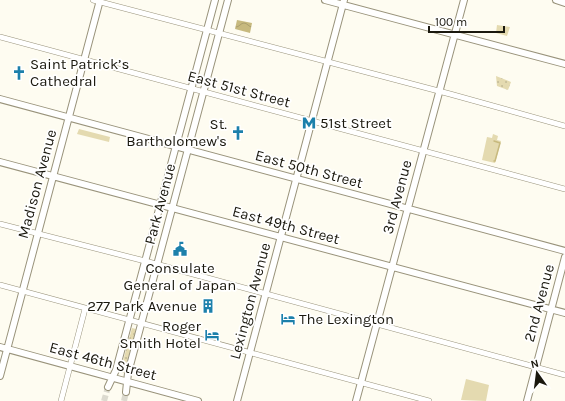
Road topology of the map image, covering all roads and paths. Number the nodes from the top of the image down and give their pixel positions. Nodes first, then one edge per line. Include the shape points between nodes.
1 (93, 0) edge
2 (215, 0) edge
3 (228, 0) edge
4 (325, 0) edge
5 (464, 0) edge
6 (556, 0) edge
7 (100, 1) edge
8 (344, 2) edge
9 (565, 2) edge
10 (207, 29) junction
11 (219, 33) junction
12 (454, 35) junction
13 (0, 37) edge
14 (84, 60) junction
15 (328, 62) junction
16 (565, 64) edge
17 (191, 88) junction
18 (204, 91) junction
19 (439, 91) junction
20 (0, 99) edge
21 (69, 118) junction
22 (312, 120) junction
23 (565, 126) edge
24 (176, 146) junction
25 (188, 150) junction
26 (423, 151) junction
27 (0, 162) edge
28 (53, 176) junction
29 (296, 179) junction
30 (565, 189) edge
31 (160, 204) junction
32 (172, 207) junction
33 (408, 208) junction
34 (0, 224) edge
35 (37, 234) junction
36 (281, 237) junction
37 (565, 251) edge
38 (565, 257) edge
39 (145, 262) junction
40 (157, 265) junction
41 (392, 267) junction
42 (0, 285) edge
43 (22, 291) junction
44 (266, 294) junction
45 (85, 309) junction
46 (551, 309) junction
47 (565, 313) edge
48 (129, 320) junction
49 (141, 323) junction
50 (376, 325) junction
51 (0, 347) edge
52 (7, 349) junction
53 (250, 353) junction
54 (70, 366) junction
55 (536, 367) junction
56 (565, 375) edge
57 (0, 376) edge
58 (112, 377) junction
59 (128, 382) junction
60 (361, 382) junction
61 (108, 387) tunnel mouth
62 (126, 392) tunnel mouth
63 (61, 401) edge
64 (198, 401) edge
65 (236, 401) edge
66 (356, 401) edge
67 (429, 401) edge
68 (527, 401) edge

1 - 7 street
2 - 10 main road, Park Avenue
3 - 11 main road, Park Avenue
4 - 8 main road
5 - 12 main road, 3rd Avenue
6 - 9 main road
7 - 10 street
7 - 14 main road, Madison Avenue
8 - 12 main road
8 - 15 main road, Lexington Avenue
10 - 11 street
10 - 17 main road, Park Avenue
11 - 15 street
11 - 18 main road, Park Avenue
12 - 16 main road
12 - 19 main road, 3rd Avenue
13 - 14 street, East 51st Street
14 - 17 street, East 51st Street
14 - 21 main road, Madison Avenue
15 - 19 street
15 - 22 main road, Lexington Avenue
17 - 18 street, East 51st Street
17 - 24 main road, Park Avenue
18 - 22 street, East 51st Street
18 - 25 main road, Park Avenue
19 - 23 street
19 - 26 main road, 3rd Avenue
20 - 21 main road, East 50th Street
21 - 24 main road, East 50th Street
21 - 28 main road, Madison Avenue
22 - 26 street, East 51st Street
22 - 29 main road, Lexington Avenue
24 - 25 main road, East 50th Street
24 - 31 main road, Park Avenue
25 - 29 main road, East 50th Street
25 - 32 main road, Park Avenue
26 - 30 street, East 51st Street
26 - 33 main road, 3rd Avenue
27 - 28 main road, East 49th Street
28 - 31 main road, East 49th Street
28 - 35 main road, Madison Avenue
29 - 33 main road, East 50th Street
29 - 36 main road, Lexington Avenue
31 - 32 main road, East 49th Street
31 - 39 main road, Park Avenue
32 - 36 main road, East 49th Street
32 - 40 main road, Park Avenue
33 - 37 main road, East 50th Street
33 - 41 main road, 3rd Avenue
34 - 35 street
35 - 39 street
35 - 43 main road, Madison Avenue
36 - 41 main road, East 49th Street
36 - 44 main road, Lexington Avenue
38 - 46 main road, 2nd Avenue
39 - 40 street
39 - 48 main road, Park Avenue
40 - 44 street
40 - 49 main road, Park Avenue
41 - 46 main road, East 49th Street
41 - 50 main road, 3rd Avenue
42 - 43 street
43 - 45 street
43 - 52 main road, Madison Avenue
44 - 50 street
44 - 53 main road, Lexington Avenue
45 - 48 street
45 - 54 street
46 - 47 main road, East 49th Street
46 - 55 main road, 2nd Avenue
48 - 49 street
48 - 58 main road, Park Avenue
49 - 53 street
49 - 59 main road, Park Avenue
50 - 55 street
50 - 60 main road, 3rd Avenue
51 - 52 main road, East 46th Street
52 - 54 main road, East 46th Street
52 - 57 main road, Madison Avenue
53 - 60 street
53 - 65 main road, Lexington Avenue
54 - 58 main road, East 46th Street
54 - 63 street
55 - 56 street
55 - 68 main road, 2nd Avenue
58 - 59 main road, East 46th Street
58 - 61 main road, Park Avenue
59 - 62 main road, Park Avenue
59 - 64 main road, East 46th Street
60 - 66 main road, 3rd Avenue
60 - 67 street

